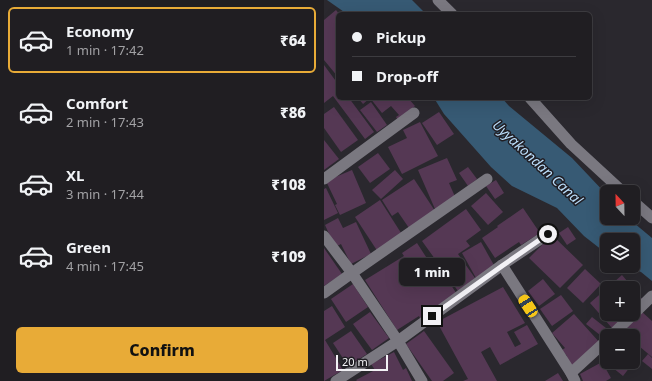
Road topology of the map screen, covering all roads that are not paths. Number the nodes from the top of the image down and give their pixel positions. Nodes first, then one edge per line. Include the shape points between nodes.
1 (438, 0) edge
2 (450, 12) edge
3 (532, 100) edge
4 (414, 113) dead end
5 (324, 179) edge
6 (487, 179) dead end
7 (616, 185) edge
8 (640, 207) edge
9 (652, 218) edge
10 (548, 234) dead end
11 (324, 236) edge
12 (502, 266) junction
13 (352, 273) junction
14 (324, 294) edge
15 (650, 298) edge
16 (618, 329) edge
17 (398, 341) junction
18 (600, 348) edge
19 (573, 377) edge
20 (336, 381) edge
21 (422, 381) edge

1 - 2 street
3 - 7 street via 572,144
4 - 5 street
6 - 13 street
8 - 9 street
10 - 12 street
11 - 13 street
12 - 17 street
12 - 19 street
13 - 14 street
13 - 17 street
15 - 16 street
17 - 20 street
17 - 21 street
18 - 19 street

